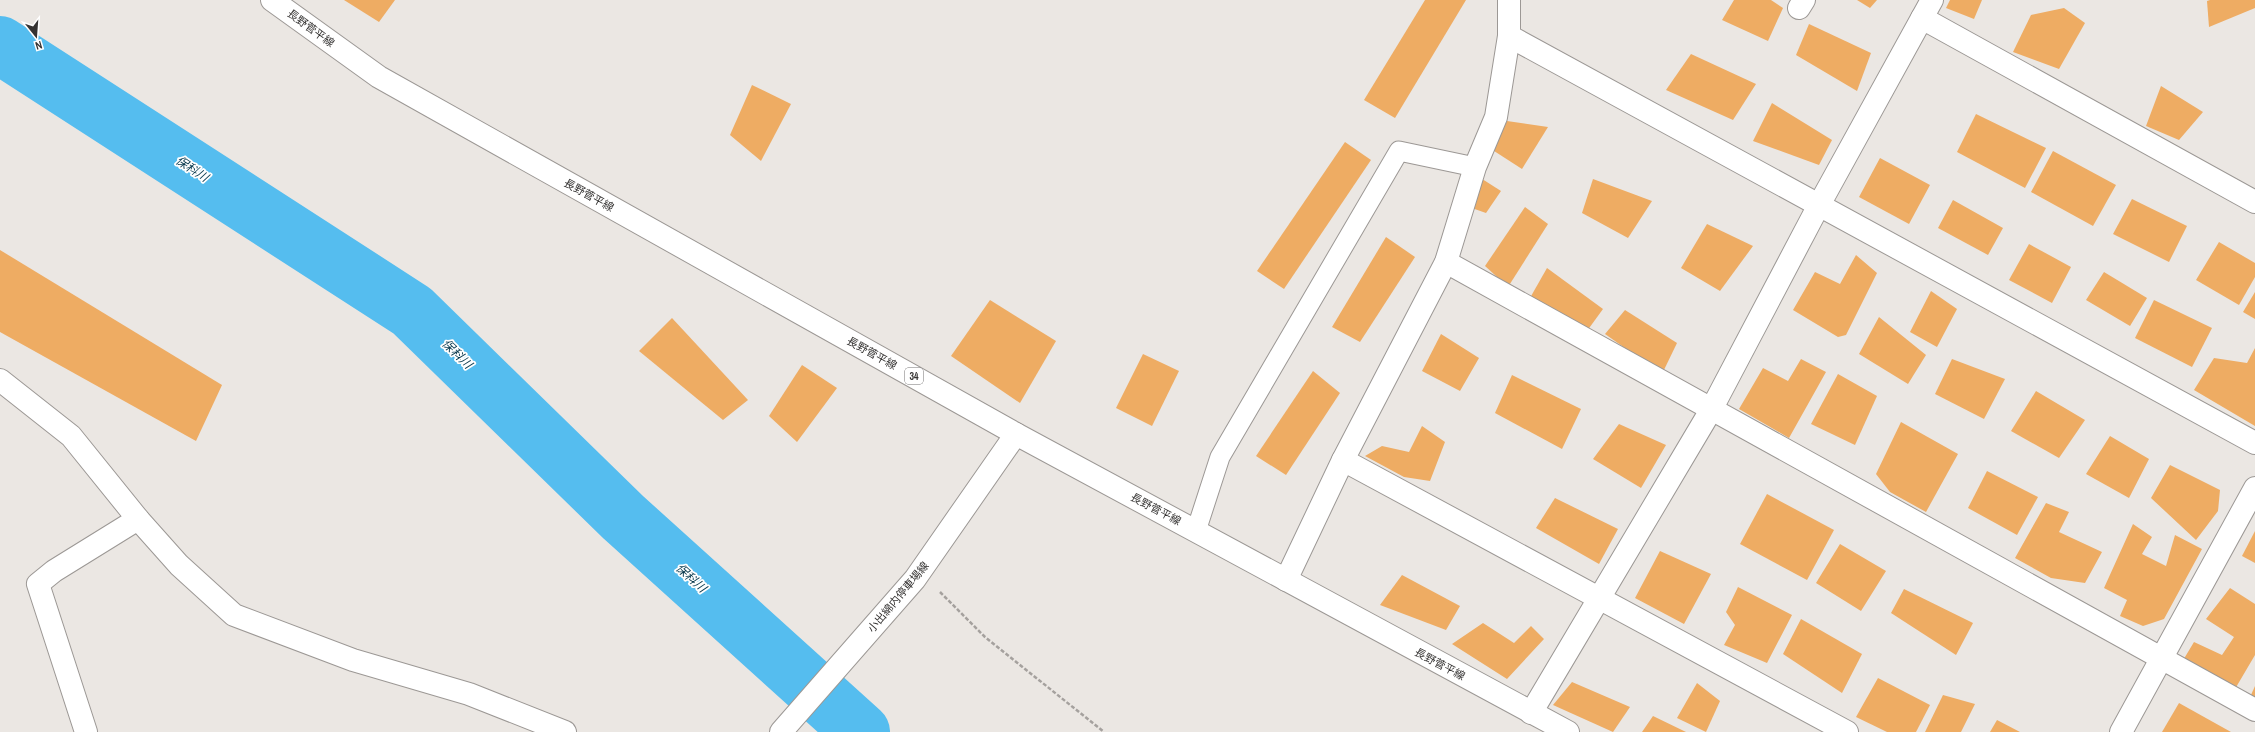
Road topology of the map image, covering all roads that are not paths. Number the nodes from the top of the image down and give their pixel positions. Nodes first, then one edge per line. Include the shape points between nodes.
1 (272, 0) edge
2 (1509, 0) edge
3 (1927, 9) edge
4 (1509, 36) junction
5 (1474, 167) junction
6 (2255, 202) edge
7 (1819, 205) junction
8 (1446, 262) junction
9 (0, 380) edge
10 (1711, 410) junction
11 (1016, 434) junction
12 (2255, 443) edge
13 (1343, 460) junction
14 (2255, 488) edge
15 (138, 519) junction
16 (1196, 531) junction
17 (1286, 580) junction
18 (1600, 597) junction
19 (2162, 657) junction
20 (2255, 710) edge
21 (1531, 713) junction
22 (86, 732) edge
23 (565, 732) edge
24 (781, 732) edge
25 (1568, 732) edge
26 (1847, 732) edge
27 (2121, 732) edge

1 - 11 street, 長野菅平線 / 34 via 379,77
2 - 4 street
3 - 6 street
3 - 7 street
4 - 5 street via 1496,117
4 - 7 street
5 - 8 street
5 - 16 lane via 1398,151 1220,457
7 - 10 street
7 - 12 street
8 - 10 street
8 - 13 street
9 - 15 street via 71,436
10 - 18 street
10 - 19 street
11 - 16 street, 長野菅平線 / 34
11 - 24 street, 小出綿内停車場線 via 918,576
13 - 17 street
13 - 18 street
14 - 19 street
15 - 22 street via 54,571 38,584
15 - 23 street via 180,565 234,615 353,660 469,694
16 - 17 street, 長野菅平線 / 34
17 - 21 street, 長野菅平線 / 34
18 - 21 street
18 - 26 street
19 - 20 street
19 - 27 street
21 - 25 street, 長野菅平線 / 34

